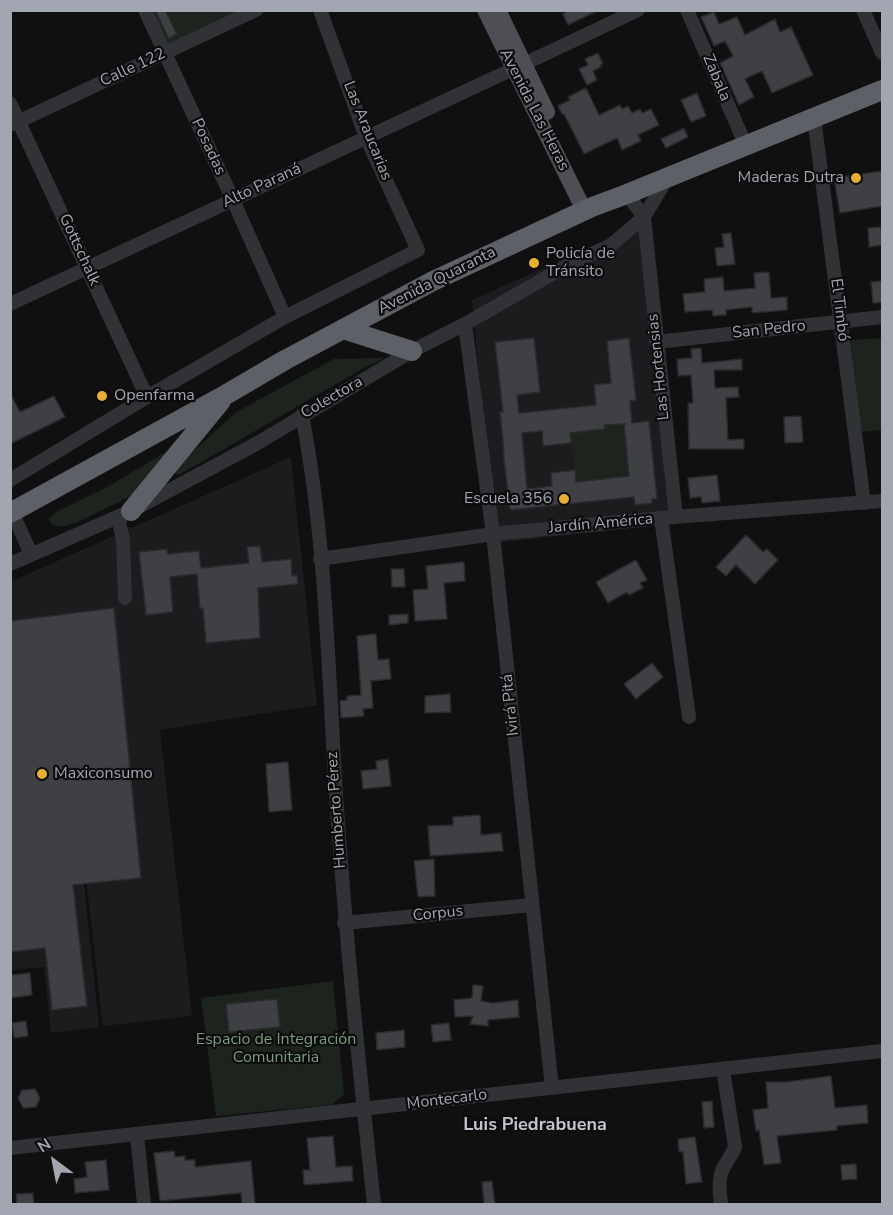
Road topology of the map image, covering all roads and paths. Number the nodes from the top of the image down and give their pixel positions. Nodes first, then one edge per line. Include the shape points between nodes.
1 (144, 10) edge
2 (256, 10) edge
3 (320, 10) edge
4 (485, 10) edge
5 (498, 10) edge
6 (638, 10) edge
7 (687, 10) edge
8 (863, 10) edge
9 (164, 53) junction
10 (882, 53) edge
11 (519, 67) junction
12 (882, 90) edge
13 (10, 103) edge
14 (814, 118) junction
15 (15, 123) edge
16 (366, 136) junction
17 (746, 146) junction
18 (668, 177) junction
19 (627, 194) junction
20 (233, 200) junction
21 (588, 208) junction
22 (644, 217) junction
23 (87, 268) junction
24 (10, 304) edge
25 (285, 317) junction
26 (882, 317) edge
27 (841, 322) junction
28 (465, 324) junction
29 (343, 329) junction
30 (656, 342) junction
31 (412, 351) junction
32 (227, 394) junction
33 (147, 397) junction
34 (302, 415) junction
35 (10, 480) edge
36 (882, 501) edge
37 (864, 503) junction
38 (11, 511) edge
39 (125, 514) junction
40 (661, 518) junction
41 (676, 518) junction
42 (493, 534) junction
43 (31, 554) junction
44 (320, 559) junction
45 (10, 564) edge
46 (125, 598) dead end
47 (689, 717) dead end
48 (532, 905) junction
49 (344, 923) junction
50 (882, 1051) edge
51 (723, 1069) junction
52 (552, 1088) junction
53 (364, 1109) junction
54 (137, 1135) junction
55 (10, 1148) edge
56 (144, 1204) edge
57 (374, 1204) edge
58 (721, 1204) edge

1 - 9 street, Posadas
2 - 9 street, Calle 122
3 - 16 street, Las Araucarias
4 - 11 main road, Avenida Las Heras
5 - 11 main road, Avenida Las Heras
6 - 11 street, Alto Paraná
7 - 17 street, Zabala
8 - 10 street
9 - 15 street, Calle 122
9 - 20 street, Posadas
11 - 16 street, Alto Paraná
11 - 21 main road, Avenida Las Heras
12 - 14 highway, Avenida Quaranta
13 - 15 street, Gottschalk
14 - 17 highway, Avenida Quaranta
14 - 27 street, El Timbó
15 - 23 street, Gottschalk
16 - 20 street, Alto Paraná
16 - 25 street, Las Araucarias via 418,250
17 - 18 highway, Avenida Quaranta
18 - 19 highway, Avenida Quaranta
18 - 22 street
19 - 21 highway, Avenida Quaranta
19 - 22 street
20 - 23 street, Alto Paraná
20 - 25 street, Posadas
21 - 29 highway, Avenida Quaranta via 433,281
22 - 28 street, Colectora via 607,248 568,265
22 - 30 street, Las Hortensias
23 - 24 street, Alto Paraná
23 - 33 street, Gottschalk
25 - 33 street
26 - 27 street, San Pedro
27 - 30 street, San Pedro
27 - 37 street, El Timbó
28 - 31 street, Colectora
28 - 42 street, Ivirá Pitá
29 - 31 highway
29 - 32 highway, Avenida Quaranta
30 - 41 street, Las Hortensias
31 - 34 street, Colectora
32 - 38 highway, Avenida Quaranta
32 - 39 highway
33 - 35 street
34 - 39 street, Colectora
34 - 44 street, Humberto Pérez
36 - 37 street, Jardín América
37 - 41 street, Jardín América
38 - 43 street
39 - 43 street, Colectora
39 - 46 street
40 - 41 street, Jardín América
40 - 42 street, Jardín América
40 - 47 street
42 - 44 street, Jardín América
42 - 48 street, Ivirá Pitá
43 - 45 street, Colectora
44 - 49 street, Humberto Pérez
48 - 49 street, Corpus
48 - 52 street, Ivirá Pitá
49 - 53 street, Humberto Pérez
50 - 51 street, Montecarlo
51 - 52 street, Montecarlo
51 - 58 street via 735,1147 721,1172
52 - 53 street, Montecarlo
53 - 54 street, Montecarlo
53 - 57 street, Humberto Pérez
54 - 55 street, Montecarlo
54 - 56 street

